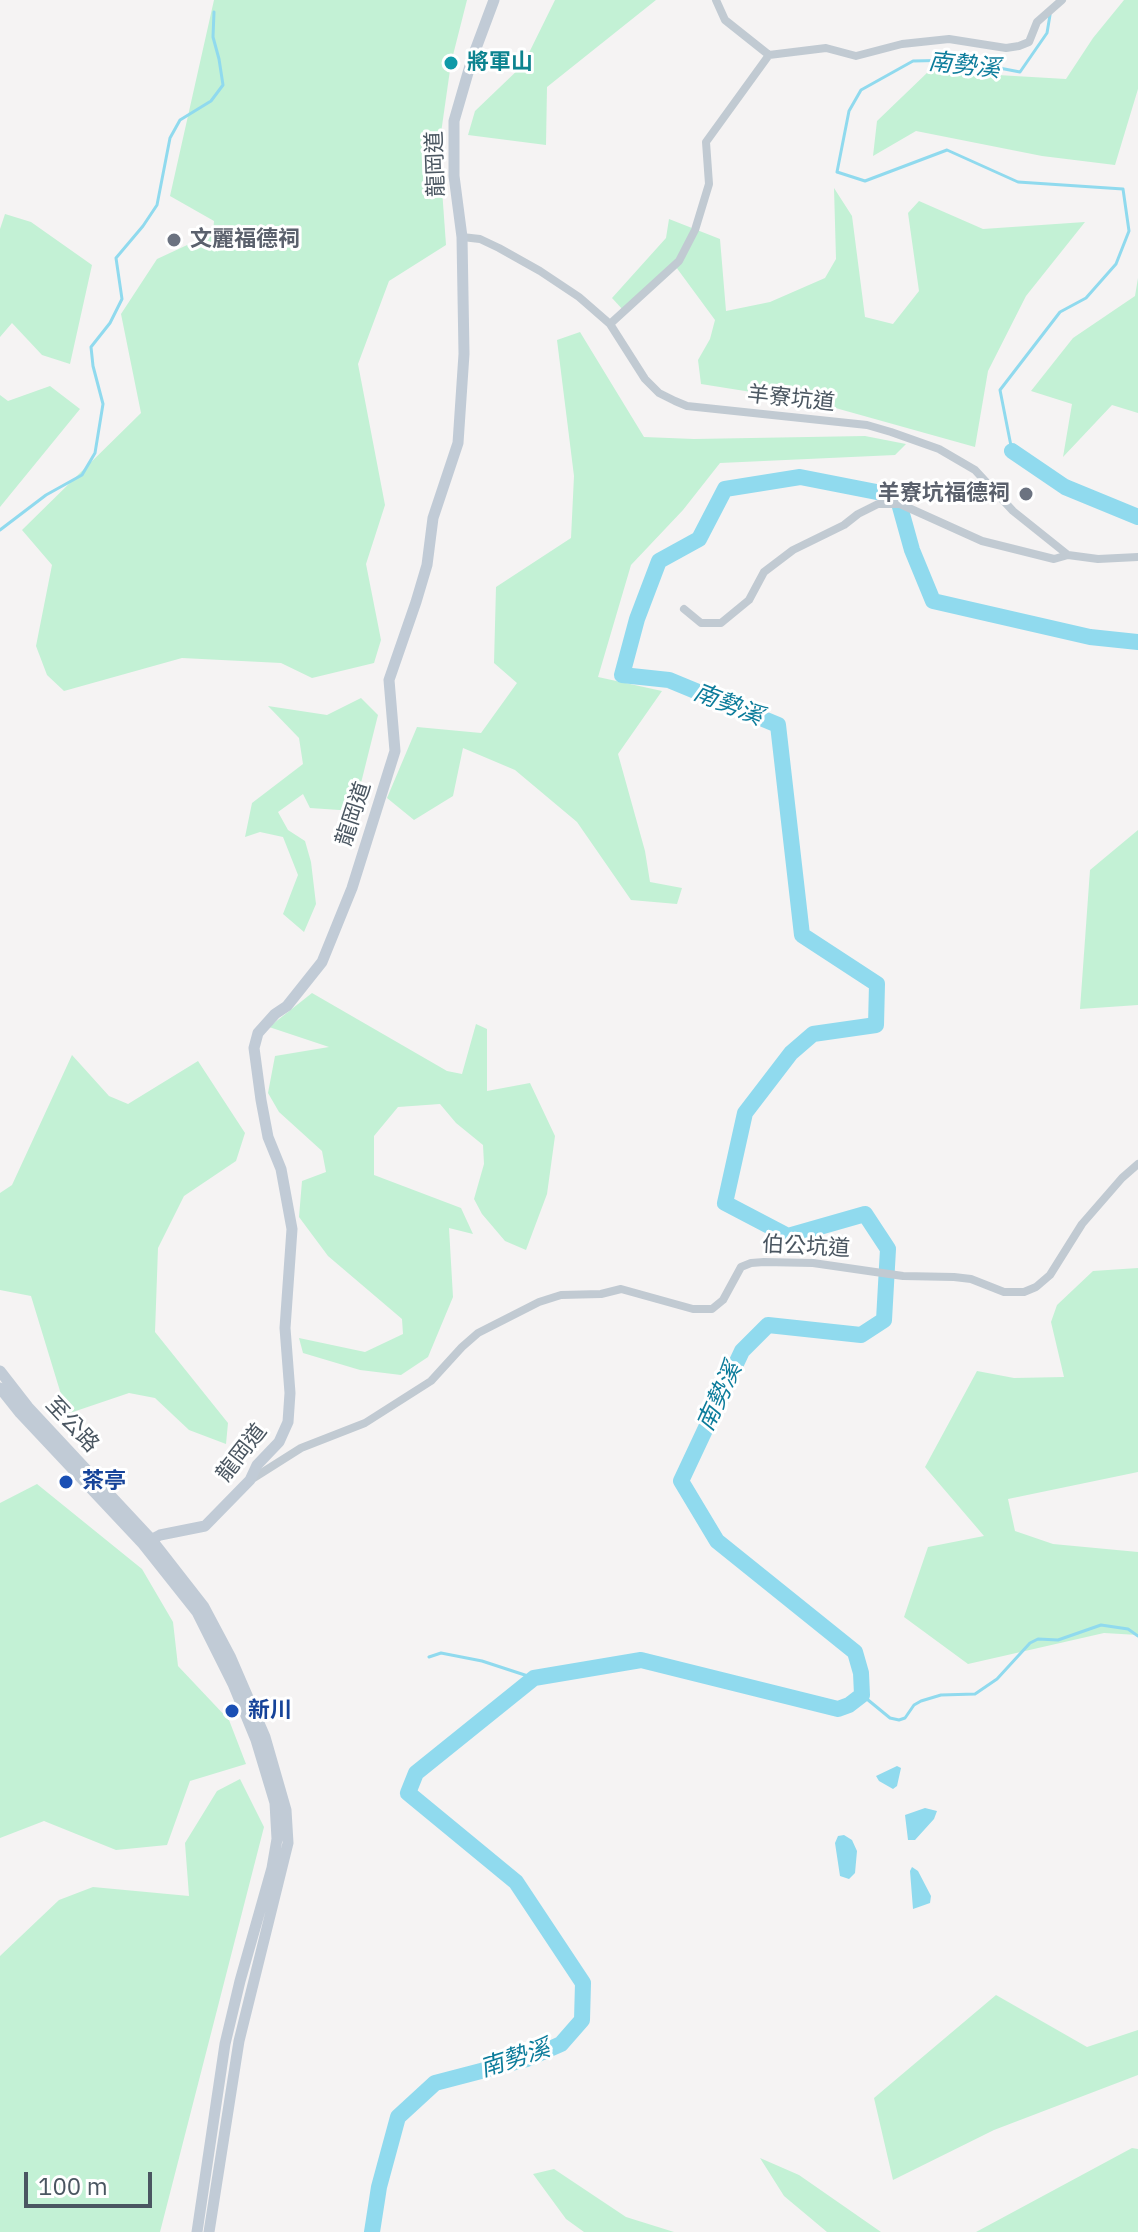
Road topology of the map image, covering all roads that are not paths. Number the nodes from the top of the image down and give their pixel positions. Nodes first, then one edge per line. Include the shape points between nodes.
1 (494, 0) edge
2 (716, 0) edge
3 (1062, 0) edge
4 (769, 55) junction
5 (462, 237) junction
6 (610, 324) junction
7 (1068, 555) junction
8 (1138, 557) edge
9 (684, 609) dead end
10 (1138, 1164) edge
11 (0, 1371) edge
12 (0, 1388) edge
13 (24, 1410) junction
14 (250, 1480) junction
15 (147, 1542) junction
16 (197, 2232) edge
17 (209, 2232) edge

1 - 5 street, 龍岡道 via 454,121
2 - 4 street via 725,20
3 - 4 street via 1037,22 1029,42 1019,46 949,39 856,56 826,48
4 - 6 street via 706,142 709,184 679,261
5 - 6 street, 羊寮坑道 via 480,239 540,271
5 - 14 street, 龍岡道 via 464,354 458,443 433,518 427,565 389,680 395,751 352,888 322,962 258,1033 254,1048 268,1137 281,1169 292,1229 285,1328 288,1422
6 - 7 street, 羊寮坑道 via 645,379 667,397 687,406 867,425 939,449 975,470 1013,511
7 - 8 street
7 - 9 street via 1054,559 982,541 900,504 878,504 793,550 764,572 749,600 721,623 701,623
10 - 14 street, 伯公坑道 via 1082,1224 1050,1275 1024,1292 1004,1292 971,1279 813,1263 751,1263 741,1267 712,1309 693,1309 621,1289 561,1295 478,1333 431,1381 365,1423 301,1448
11 - 13 street, 至公路
12 - 13 street, 至公路
13 - 15 street, 至公路
14 - 15 street, 龍岡道 via 205,1526
15 - 16 street via 216,1648 256,1740 276,1812 272,1868 225,2044
15 - 17 street via 204,1607 230,1656 265,1737 288,1822 288,1843 239,2041

